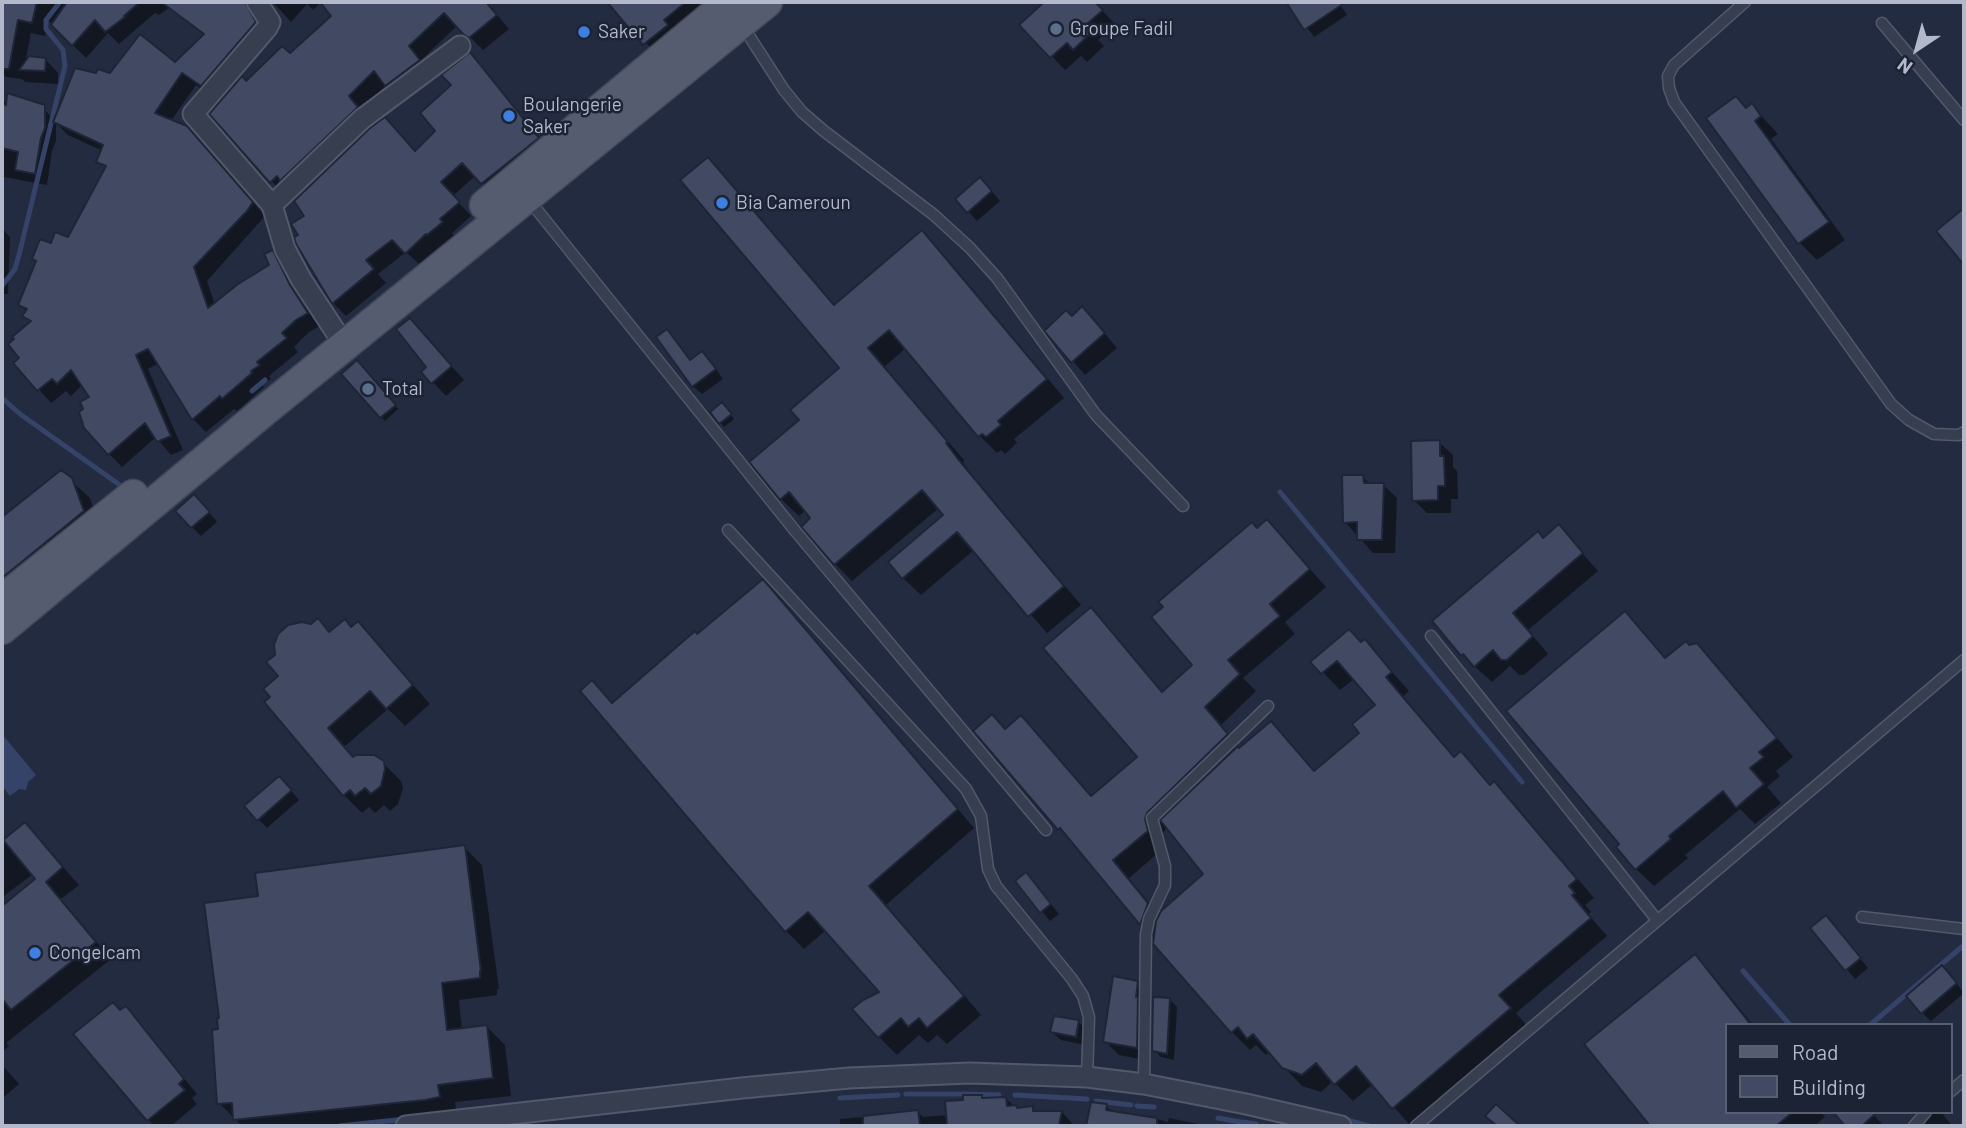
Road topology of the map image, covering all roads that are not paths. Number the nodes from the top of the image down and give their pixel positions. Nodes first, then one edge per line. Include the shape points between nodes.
1 (257, 2) edge
2 (767, 2) edge
3 (1745, 2) edge
4 (733, 9) edge
5 (1882, 23) dead end
6 (460, 46) dead end
7 (1964, 120) edge
8 (521, 189) junction
9 (272, 205) junction
10 (339, 338) junction
11 (1964, 432) edge
12 (1183, 506) dead end
13 (729, 530) dead end
14 (52, 575) junction
15 (2, 600) edge
16 (2, 629) edge
17 (1430, 636) dead end
18 (1964, 660) edge
19 (1268, 706) dead end
20 (1046, 830) dead end
21 (1862, 917) dead end
22 (1657, 919) junction
23 (1964, 929) edge
24 (1087, 1077) junction
25 (1144, 1084) junction
26 (406, 1126) edge
27 (1341, 1126) edge
28 (1416, 1126) edge

1 - 9 street via 270,22 267,29 194,114
2 - 4 main road
3 - 11 lane via 1674,65 1668,76 1674,102 1891,404 1909,421 1934,434
4 - 8 main road
4 - 12 lane via 783,90 802,111 970,248 1096,415
5 - 7 lane
6 - 9 street via 362,119
8 - 10 main road
8 - 20 lane via 792,527
9 - 10 street via 285,248
10 - 14 main road
13 - 24 lane via 966,789 981,816 988,869 996,887 1083,996 1089,1017
14 - 15 main road
14 - 16 main road
17 - 22 lane
18 - 22 lane
19 - 25 lane via 1152,818 1166,885 1146,934
21 - 23 lane
22 - 28 lane
24 - 25 street
24 - 26 street via 970,1073 849,1078
25 - 27 street

